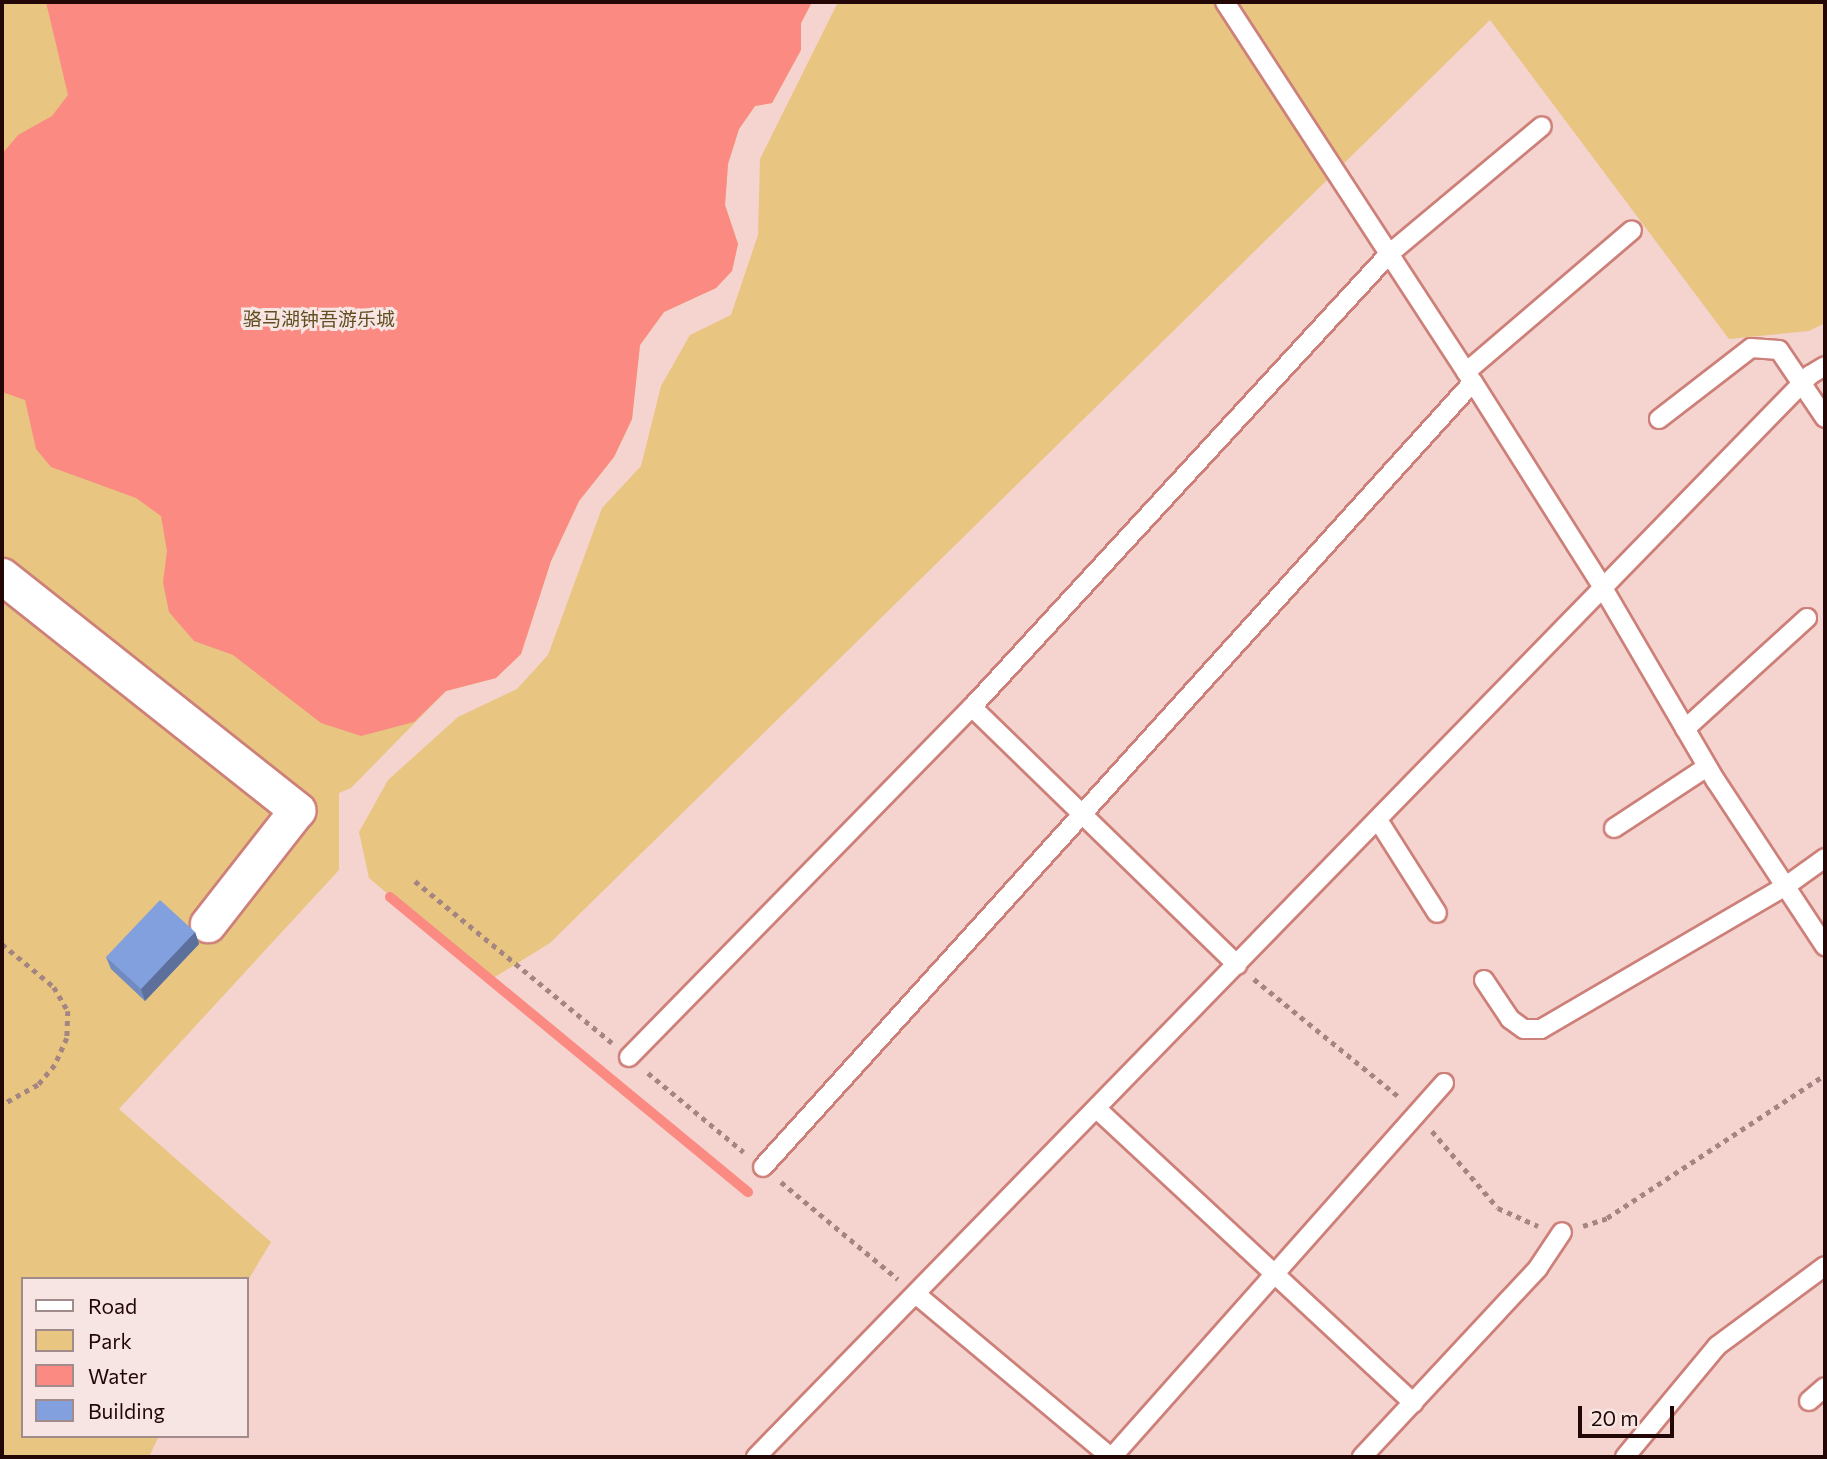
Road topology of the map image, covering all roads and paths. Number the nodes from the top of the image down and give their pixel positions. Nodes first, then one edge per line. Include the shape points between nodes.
1 (1225, 2) edge
2 (1542, 126) dead end
3 (1632, 230) dead end
4 (1390, 254) junction
5 (1825, 366) edge
6 (1470, 377) junction
7 (1802, 383) junction
8 (1825, 418) edge
9 (1659, 419) dead end
10 (2, 576) edge
11 (1603, 588) junction
12 (1807, 618) dead end
13 (972, 707) junction
14 (1685, 729) junction
15 (1707, 767) junction
16 (1081, 816) junction
17 (1378, 820) junction
18 (1614, 828) dead end
19 (1825, 858) edge
20 (415, 881) dead end
21 (1786, 886) junction
22 (1437, 913) dead end
23 (208, 924) dead end
24 (2, 944) edge
25 (1825, 946) edge
26 (1237, 965) junction
27 (1484, 980) dead end
28 (629, 1057) junction
29 (1825, 1075) edge
30 (1444, 1083) dead end
31 (2, 1105) edge
32 (1097, 1109) junction
33 (1417, 1113) junction
34 (763, 1167) junction
35 (1562, 1232) junction
36 (1825, 1266) edge
37 (1276, 1273) junction
38 (917, 1295) junction
39 (1825, 1387) edge
40 (1809, 1401) dead end
41 (1413, 1403) junction
42 (756, 1457) edge
43 (1112, 1457) edge
44 (1362, 1457) edge
45 (1626, 1457) edge

1 - 4 lane
2 - 4 lane
3 - 6 lane
4 - 6 lane
4 - 13 lane
5 - 7 lane
6 - 11 lane
6 - 16 lane
7 - 8 lane
7 - 9 lane via 1779,350 1751,348
7 - 11 lane
10 - 23 street via 297,810
11 - 14 lane
11 - 17 lane
12 - 14 lane
13 - 16 lane
13 - 28 lane
14 - 15 lane
15 - 18 lane
15 - 21 lane
16 - 26 lane
16 - 34 lane
17 - 22 lane
17 - 26 lane
19 - 21 lane
20 - 28 path
21 - 25 lane
21 - 27 lane via 1541,1029 1524,1029 1510,1018
24 - 31 path via 54,987 68,1011 67,1038 55,1065 38,1085
26 - 32 lane
26 - 33 path
28 - 34 path
29 - 35 path via 1607,1218
30 - 33 lane
32 - 37 lane
32 - 38 lane
33 - 35 path via 1498,1208 1526,1223
33 - 37 lane
34 - 38 path
35 - 41 lane via 1538,1268
36 - 45 lane via 1717,1346
37 - 41 lane
37 - 43 lane
38 - 42 lane
38 - 43 lane
39 - 40 lane
41 - 44 lane

